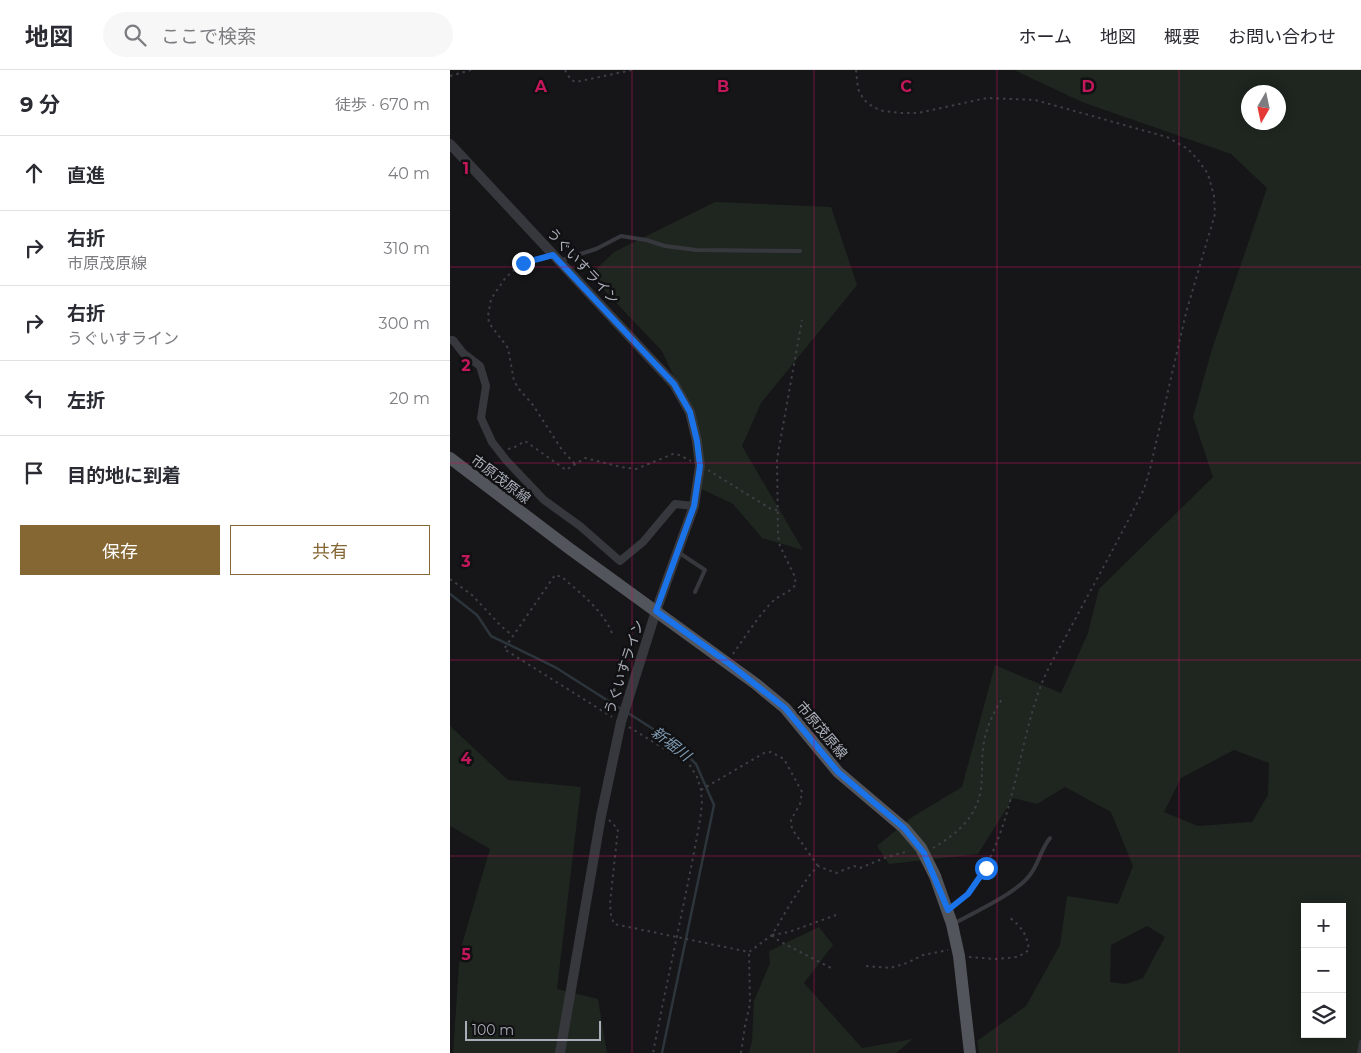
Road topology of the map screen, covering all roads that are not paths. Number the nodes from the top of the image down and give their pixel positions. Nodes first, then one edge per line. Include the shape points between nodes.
1 (450, 144) edge
2 (800, 251) dead end
3 (556, 258) junction
4 (450, 340) edge
5 (450, 458) edge
6 (694, 506) junction
7 (678, 552) junction
8 (695, 592) dead end
9 (656, 611) junction
10 (1050, 838) dead end
11 (952, 924) junction
12 (1361, 1042) edge
13 (560, 1053) edge
14 (970, 1053) edge
15 (1359, 1053) edge

1 - 3 street, うぐいすライン
2 - 3 lane via 696,250 621,236 596,248
3 - 6 street, うぐいすライン via 674,384 690,412 700,466
4 - 6 street via 480,366 486,386 481,418 498,450 544,500 620,561 643,542 675,504
5 - 9 main road, 市原茂原線
6 - 7 street, うぐいすライン
7 - 8 lane via 705,570
7 - 9 street, うぐいすライン
9 - 11 main road, 市原茂原線 via 785,708 838,772 904,828 923,851
9 - 13 street, うぐいすライン via 621,722 601,816
10 - 11 lane via 1032,872 1020,886
11 - 14 main road, 市原茂原線
12 - 15 lane

